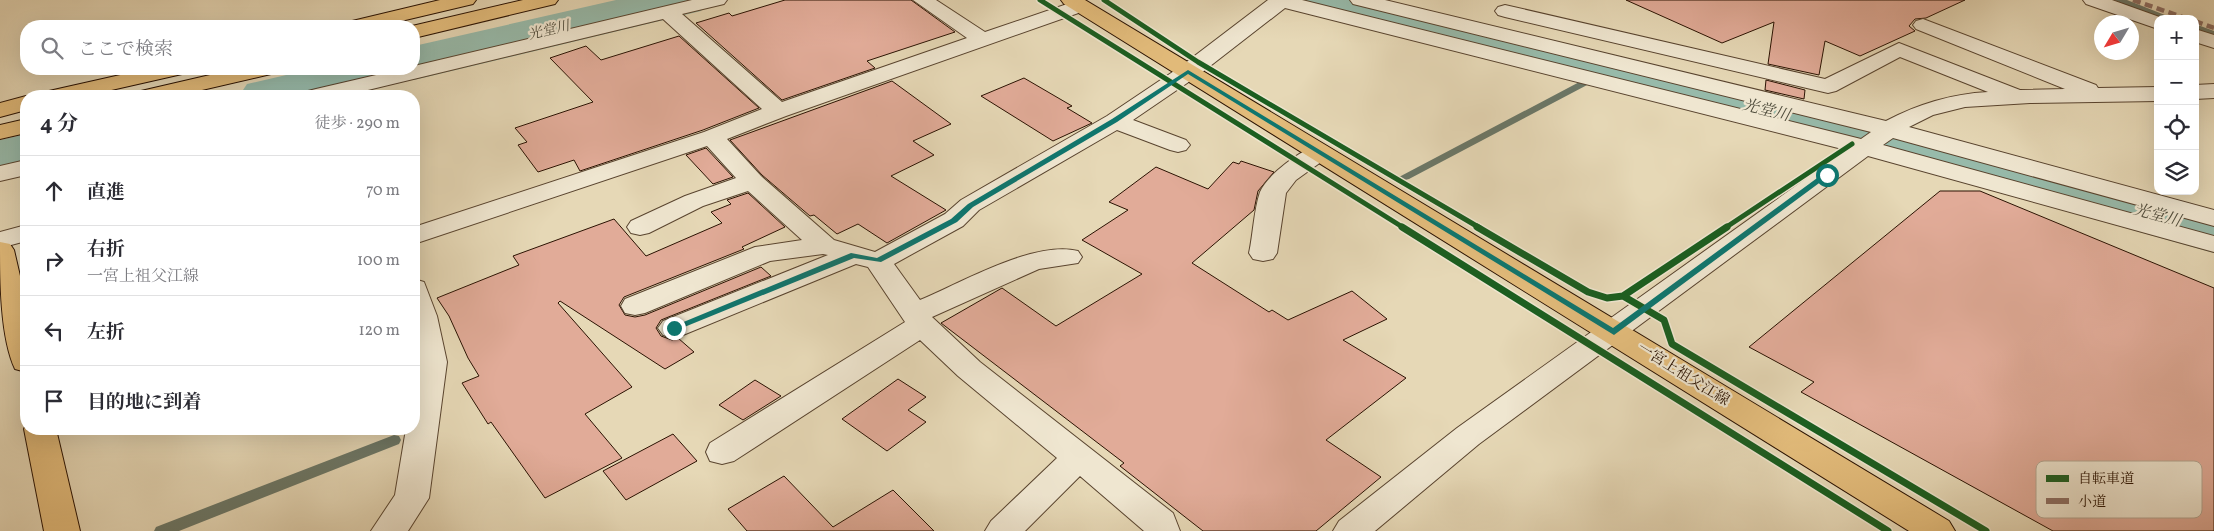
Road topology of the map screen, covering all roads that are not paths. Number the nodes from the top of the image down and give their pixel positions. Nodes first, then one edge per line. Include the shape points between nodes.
1 (466, 0) edge
2 (548, 0) edge
3 (717, 0) edge
4 (923, 0) edge
5 (1281, 0) edge
6 (1360, 0) edge
7 (1538, 0) edge
8 (2092, 0) edge
9 (1076, 3) edge
10 (666, 12) junction
11 (381, 20) edge
12 (2154, 22) edge
13 (1924, 25) dead end
14 (420, 31) edge
15 (1593, 31) junction
16 (2199, 37) edge
17 (982, 39) junction
18 (2214, 42) edge
19 (1581, 54) junction
20 (1188, 72) junction
21 (420, 74) edge
22 (148, 75) edge
23 (238, 75) edge
24 (417, 75) edge
25 (83, 90) edge
26 (174, 90) edge
27 (358, 90) edge
28 (2214, 91) edge
29 (2199, 92) edge
30 (2154, 94) edge
31 (2098, 95) junction
32 (2019, 97) junction
33 (20, 105) edge
34 (0, 110) edge
35 (778, 111) junction
36 (1115, 120) junction
37 (20, 127) edge
38 (0, 132) edge
39 (712, 137) junction
40 (1877, 139) junction
41 (1178, 144) dead end
42 (1319, 152) junction
43 (20, 169) edge
44 (0, 174) edge
45 (752, 181) junction
46 (2214, 218) edge
47 (640, 228) dead end
48 (420, 234) edge
49 (20, 235) edge
50 (0, 240) edge
51 (2214, 244) edge
52 (824, 246) junction
53 (0, 250) edge
54 (1262, 253) dead end
55 (866, 258) junction
56 (1068, 258) dead end
57 (635, 306) dead end
58 (420, 307) edge
59 (918, 319) junction
60 (674, 328) dead end
61 (20, 332) edge
62 (1614, 332) junction
63 (41, 435) edge
64 (722, 452) dead end
65 (1080, 456) junction
66 (62, 531) edge
67 (388, 531) edge
68 (1004, 531) edge
69 (1162, 531) edge
70 (1351, 531) edge
71 (1937, 531) edge

1 - 11 main road
2 - 14 main road
3 - 10 street
4 - 17 street
5 - 20 street
5 - 40 street
6 - 19 street
7 - 15 street via 1506,11
8 - 12 street
9 - 17 street
9 - 20 main road, 一宮上祖父江線
10 - 21 street
10 - 35 street
13 - 31 street
15 - 19 street
15 - 32 street via 1828,86 1899,49
16 - 18 street
17 - 35 street
19 - 40 street
20 - 36 street
20 - 42 main road, 一宮上祖父江線
22 - 25 main road
23 - 26 main road
24 - 27 street
28 - 29 street
30 - 31 street
31 - 32 street
32 - 40 street via 1965,100 1925,110
33 - 34 main road
35 - 39 street
36 - 41 street
36 - 55 street via 970,205 954,220
37 - 38 main road
39 - 45 street
39 - 48 street
40 - 46 street
40 - 51 street
40 - 62 street
42 - 54 street via 1287,175 1273,192
42 - 62 main road, 一宮上祖父江線
43 - 44 street
45 - 47 street via 694,201
45 - 52 street
49 - 50 street
52 - 55 street
52 - 57 street via 765,253
53 - 61 main road
55 - 59 street
55 - 60 street
56 - 59 street via 1033,261
58 - 67 street via 432,362 412,498
59 - 64 street
59 - 65 street via 969,370
62 - 70 street via 1468,436
62 - 71 main road, 一宮上祖父江線
63 - 66 main road
65 - 68 street
65 - 69 street via 1162,523

